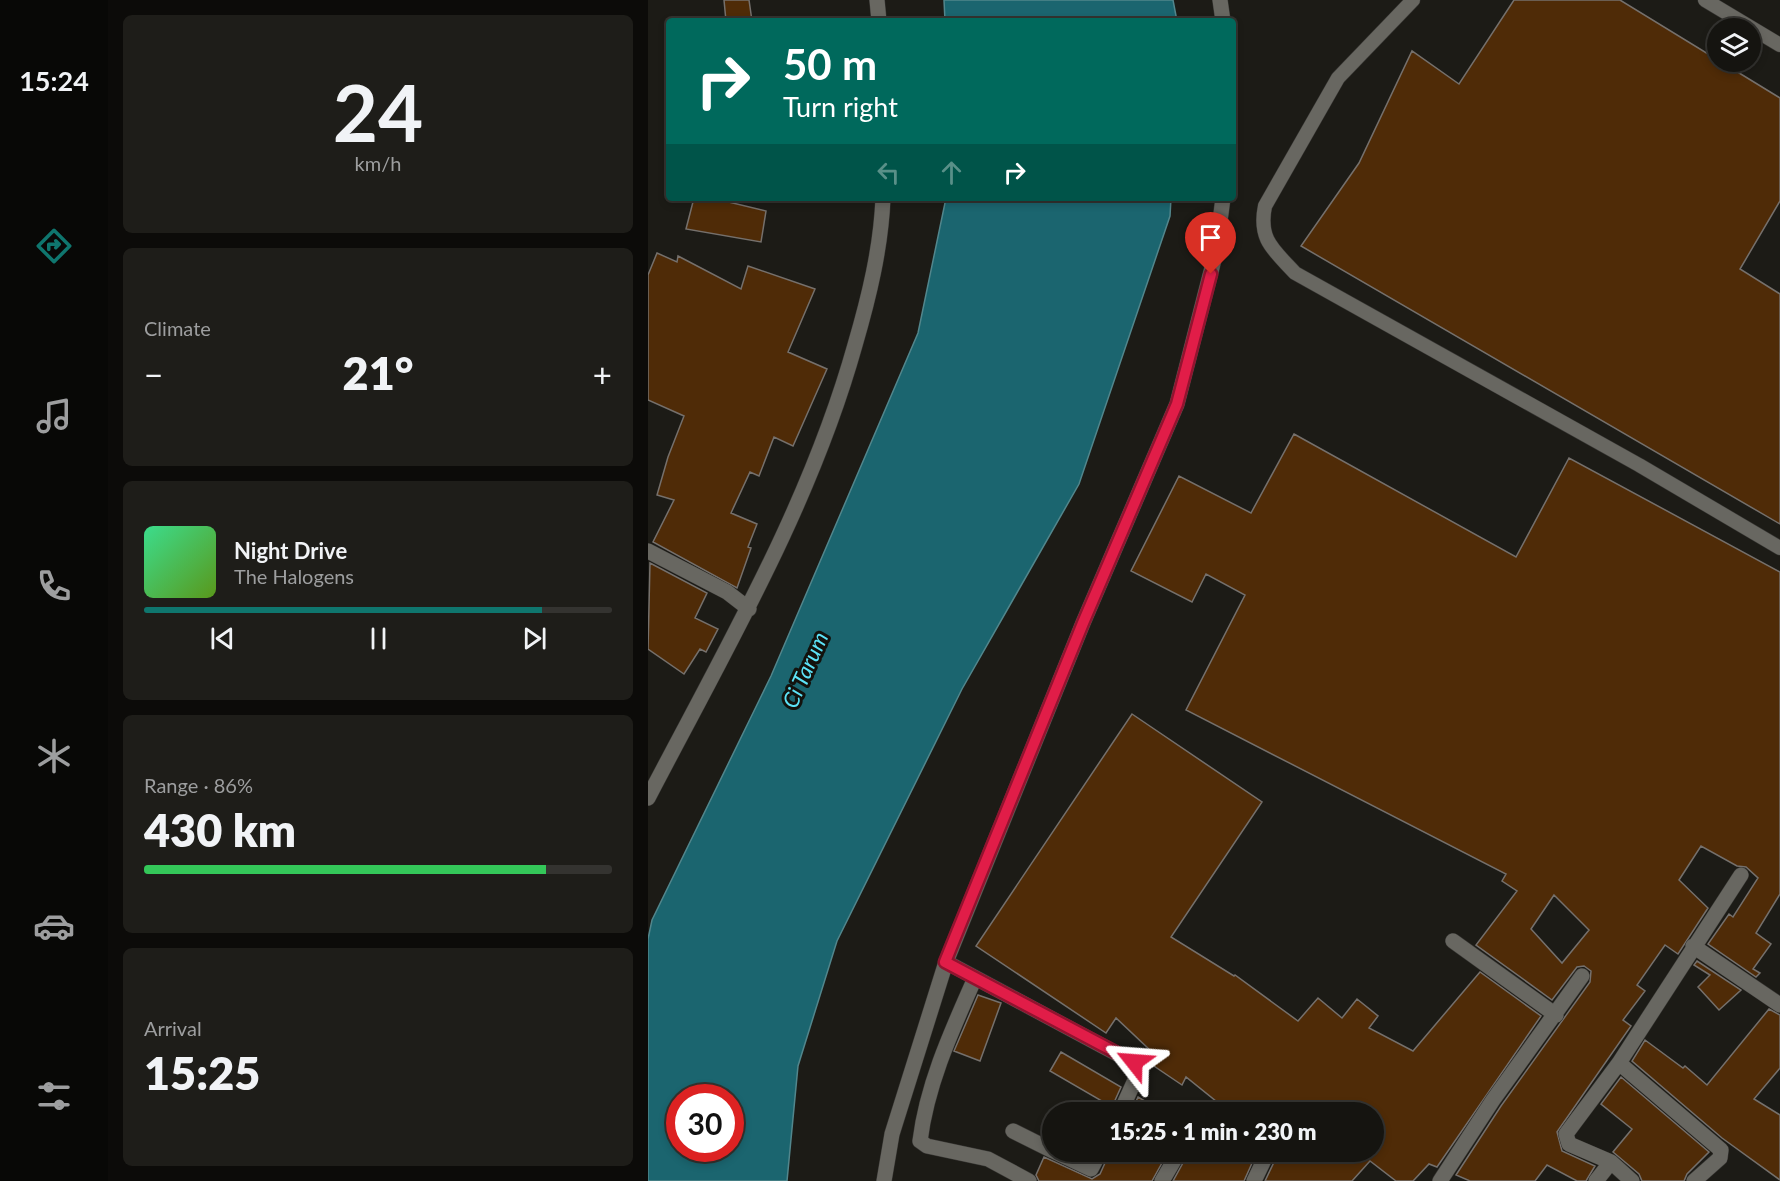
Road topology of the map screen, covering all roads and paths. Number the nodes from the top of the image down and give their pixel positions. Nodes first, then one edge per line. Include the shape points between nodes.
1 (877, 0) edge
2 (1220, 0) edge
3 (1413, 0) edge
4 (1705, 0) edge
5 (879, 18) edge
6 (1223, 18) edge
7 (1780, 45) edge
8 (883, 201) edge
9 (1223, 201) edge
10 (1780, 548) edge
11 (648, 551) edge
12 (749, 609) junction
13 (648, 798) edge
14 (1741, 875) dead end
15 (1453, 941) dead end
16 (1693, 946) junction
17 (945, 962) junction
18 (1582, 976) dead end
19 (975, 978) junction
20 (1780, 1005) edge
21 (1556, 1015) junction
22 (1619, 1063) junction
23 (1125, 1102) edge
24 (1013, 1131) dead end
25 (1042, 1145) edge
26 (1077, 1162) edge
27 (1095, 1162) edge
28 (1173, 1162) edge
29 (1263, 1162) edge
30 (1611, 1162) junction
31 (884, 1181) edge
32 (1029, 1181) edge
33 (1162, 1181) edge
34 (1254, 1181) edge
35 (1440, 1181) edge
36 (1596, 1181) edge
37 (1632, 1181) edge
38 (1694, 1181) edge

1 - 5 street
2 - 6 street
3 - 10 lane via 1338,78 1265,206 1263,225 1267,243 1295,273
4 - 7 lane
8 - 12 street via 870,291 844,383 810,477
9 - 17 street via 1216,252 1177,404
11 - 12 street via 727,592
12 - 13 street
14 - 16 street
15 - 21 street
16 - 20 street
16 - 22 street
17 - 19 street
17 - 31 street via 892,1134
18 - 21 street
19 - 23 street via 1136,1064 1138,1071
19 - 32 street via 927,1103 920,1141 927,1146 988,1159
21 - 35 street
22 - 30 street via 1566,1136 1569,1144
22 - 38 street via 1721,1150 1720,1158
24 - 25 street
26 - 27 street via 1091,1169
28 - 33 street
29 - 34 street
30 - 36 street
30 - 37 street

